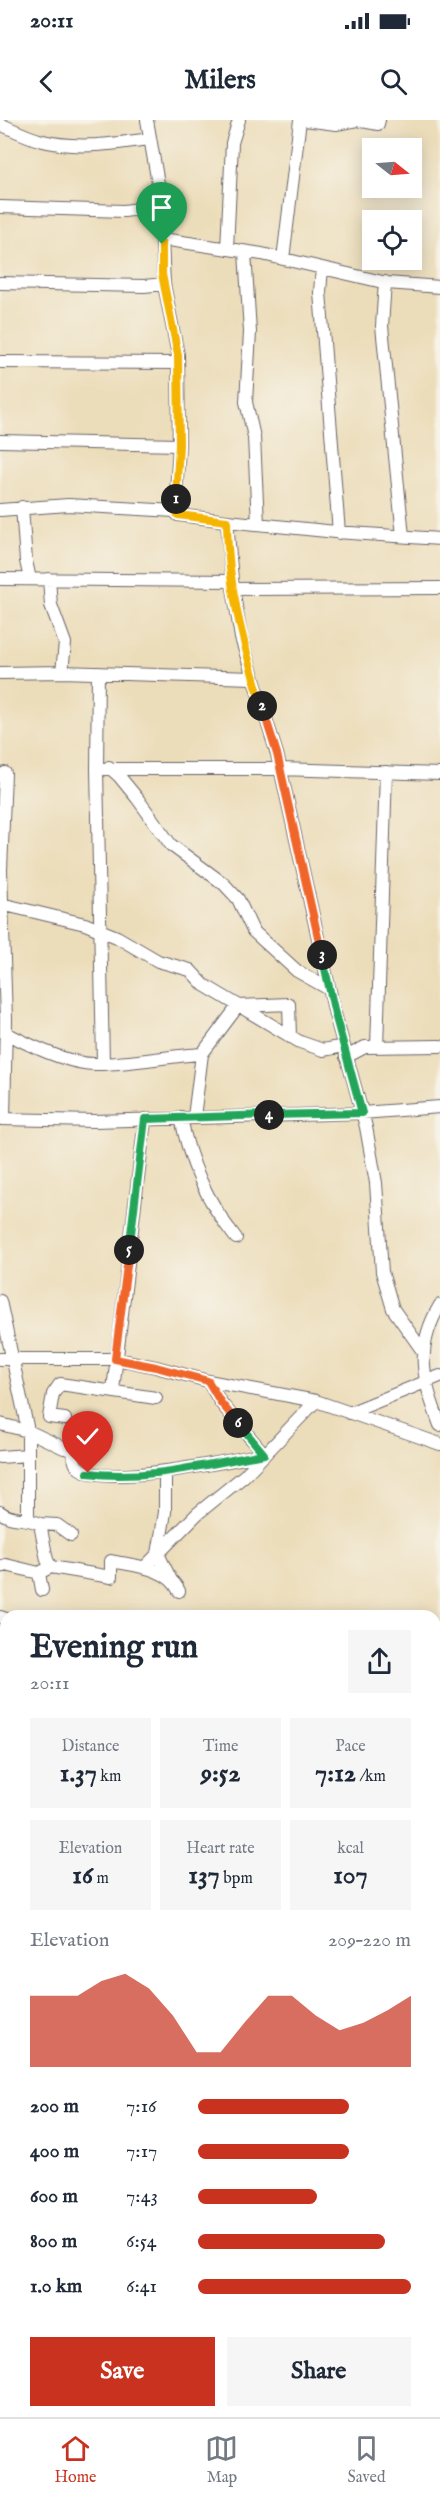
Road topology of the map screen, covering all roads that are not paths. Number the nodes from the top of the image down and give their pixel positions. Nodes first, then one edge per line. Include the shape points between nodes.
1 (147, 120) edge
2 (239, 120) edge
3 (303, 120) edge
4 (378, 120) edge
5 (0, 124) edge
6 (150, 140) junction
7 (161, 206) junction
8 (0, 207) edge
9 (162, 239) junction
10 (227, 249) junction
11 (245, 252) junction
12 (283, 259) junction
13 (322, 268) junction
14 (385, 282) junction
15 (0, 283) edge
16 (164, 284) junction
17 (440, 287) edge
18 (0, 362) edge
19 (178, 363) junction
20 (0, 441) edge
21 (179, 445) junction
22 (22, 507) junction
23 (0, 510) edge
24 (175, 511) junction
25 (227, 521) junction
26 (258, 524) junction
27 (339, 532) junction
28 (403, 536) junction
29 (440, 539) edge
30 (0, 579) edge
31 (30, 579) junction
32 (49, 579) junction
33 (232, 585) junction
34 (440, 588) edge
35 (62, 672) junction
36 (0, 673) edge
37 (98, 673) junction
38 (254, 678) junction
39 (97, 763) junction
40 (111, 769) junction
41 (280, 769) junction
42 (386, 772) junction
43 (6, 773) dead end
44 (440, 774) edge
45 (1, 904) edge
46 (100, 930) junction
47 (329, 989) junction
48 (238, 1006) junction
49 (4, 1025) edge
50 (290, 1037) junction
51 (440, 1046) edge
52 (377, 1047) junction
53 (345, 1052) junction
54 (202, 1054) junction
55 (103, 1063) junction
56 (440, 1107) edge
57 (362, 1113) junction
58 (181, 1117) junction
59 (194, 1117) junction
60 (2, 1119) edge
61 (145, 1119) junction
62 (236, 1238) dead end
63 (0, 1301) edge
64 (440, 1305) edge
65 (422, 1350) junction
66 (115, 1359) junction
67 (6, 1360) edge
68 (440, 1376) edge
69 (425, 1380) junction
70 (208, 1381) junction
71 (113, 1390) junction
72 (156, 1398) dead end
73 (316, 1401) junction
74 (349, 1413) junction
75 (65, 1419) dead end
76 (0, 1424) edge
77 (440, 1425) edge
78 (28, 1431) junction
79 (440, 1444) edge
80 (264, 1454) junction
81 (28, 1455) junction
82 (0, 1457) edge
83 (165, 1471) junction
84 (0, 1512) edge
85 (34, 1522) junction
86 (71, 1535) dead end
87 (158, 1554) junction
88 (0, 1567) edge
89 (51, 1567) junction
90 (145, 1567) junction
91 (39, 1573) junction
92 (170, 1578) junction
93 (42, 1590) dead end
94 (179, 1591) dead end

1 - 6 street
2 - 10 street via 231,143
3 - 4 street via 378,124
3 - 12 street
5 - 6 street via 38,140 76,146
6 - 7 street
7 - 8 street via 124,211
7 - 9 street
9 - 10 street
9 - 16 street
10 - 11 street
11 - 12 street
11 - 26 street via 250,332 246,402 254,436
12 - 13 street
13 - 14 street
13 - 27 street via 320,292
14 - 17 street
14 - 28 street via 382,326
15 - 16 street
16 - 19 street
18 - 19 street
19 - 21 street
20 - 21 street
21 - 24 street
22 - 23 street
22 - 24 street via 68,505
22 - 31 street
24 - 25 street via 178,515
25 - 26 street
25 - 33 street
26 - 27 street
27 - 28 street
28 - 29 street
30 - 31 street
31 - 32 street
32 - 33 street
32 - 35 street via 51,605 65,643
33 - 34 street
33 - 38 street
35 - 36 street
35 - 37 street
37 - 38 street
37 - 39 street
38 - 41 street
39 - 40 street
39 - 46 street
40 - 41 street
40 - 47 street via 171,845 238,899 253,931 297,971
41 - 42 street
41 - 47 street
42 - 44 street
42 - 52 street
43 - 45 street
45 - 46 street
45 - 49 street
46 - 48 street via 158,961 190,970 204,985
46 - 55 street
47 - 53 street
48 - 50 street
48 - 50 street via 289,1004
48 - 54 street
49 - 55 street via 29,1045
49 - 60 street
50 - 53 street via 323,1050
51 - 52 street
52 - 53 street
53 - 57 street
54 - 55 street
54 - 59 street
56 - 57 street
57 - 59 street
57 - 65 street via 376,1183 382,1272 393,1309
58 - 59 street
58 - 61 street
58 - 62 street via 196,1175
60 - 61 street
61 - 66 street
63 - 67 street
64 - 65 street
65 - 69 street
66 - 67 street
66 - 70 street
66 - 71 street
67 - 78 street
68 - 69 street
69 - 74 street
69 - 77 street
70 - 73 street
70 - 80 street via 221,1403
71 - 72 street
71 - 75 street via 60,1384 53,1394 50,1417
73 - 74 street
73 - 80 street
74 - 79 street
76 - 78 street
78 - 81 street
78 - 83 street via 74,1450 78,1467 88,1473 127,1475
80 - 83 street
80 - 87 street
81 - 82 street
81 - 85 street
83 - 87 street via 165,1512
84 - 85 street via 7,1518
85 - 86 street via 57,1525
85 - 89 street
87 - 90 street
87 - 92 street
88 - 91 street
89 - 90 street via 111,1577 111,1561
89 - 91 street
90 - 92 street
91 - 93 street
92 - 94 street

